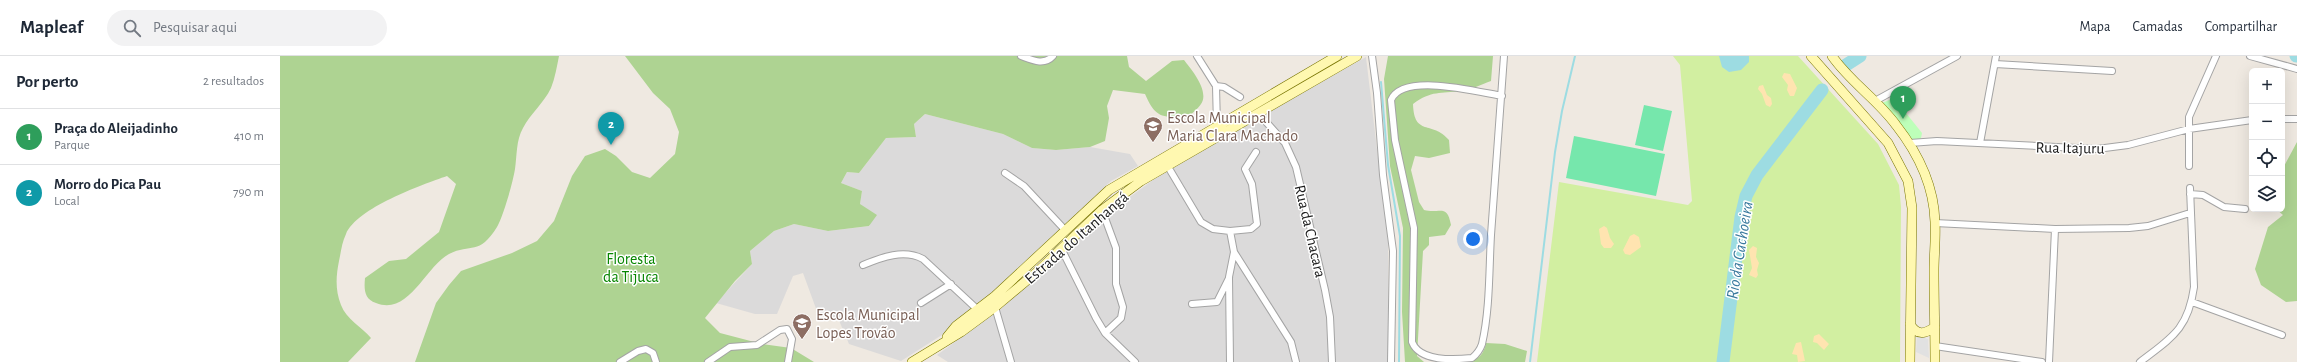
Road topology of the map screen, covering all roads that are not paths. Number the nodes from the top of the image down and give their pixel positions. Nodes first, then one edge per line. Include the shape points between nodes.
1 (1021, 56) edge
2 (1053, 56) edge
3 (1197, 56) edge
4 (1337, 56) edge
5 (1355, 56) edge
6 (1372, 56) edge
7 (1504, 56) edge
8 (1811, 56) edge
9 (1832, 56) edge
10 (1957, 56) edge
11 (1996, 56) edge
12 (2216, 56) edge
13 (2250, 56) edge
14 (1994, 64) junction
15 (2297, 69) edge
16 (2112, 71) dead end
17 (1216, 86) junction
18 (1502, 96) junction
19 (1240, 97) dead end
20 (1876, 101) junction
21 (1258, 113) junction
22 (2297, 119) edge
23 (2249, 120) edge
24 (2285, 120) edge
25 (1217, 126) junction
26 (2189, 129) junction
27 (1910, 143) junction
28 (1980, 143) junction
29 (1256, 152) dead end
30 (1167, 165) junction
31 (2189, 166) dead end
32 (1005, 174) dead end
33 (2245, 209) dead end
34 (1102, 210) junction
35 (2190, 213) junction
36 (1935, 223) junction
37 (2055, 229) junction
38 (1066, 231) junction
39 (1230, 231) junction
40 (1061, 248) junction
41 (1234, 252) junction
42 (863, 265) dead end
43 (1229, 277) junction
44 (951, 284) junction
45 (2192, 302) junction
46 (921, 303) dead end
47 (1192, 304) dead end
48 (995, 307) junction
49 (978, 310) junction
50 (1910, 324) junction
51 (1935, 327) junction
52 (1105, 333) junction
53 (2282, 335) dead end
54 (945, 340) junction
55 (1935, 346) junction
56 (1294, 361) edge
57 (620, 362) edge
58 (656, 362) edge
59 (708, 362) edge
60 (788, 362) edge
61 (914, 362) edge
62 (1011, 362) edge
63 (1136, 362) edge
64 (1230, 362) edge
65 (1332, 362) edge
66 (1391, 362) edge
67 (1910, 362) edge
68 (1935, 362) edge
69 (2042, 362) edge
70 (2049, 362) edge
71 (2140, 362) edge

1 - 2 street via 1037,62 1049,60
3 - 17 street
4 - 25 main road, Estrada do Itanhangá
5 - 21 main road, Estrada do Itanhangá
6 - 66 street via 1393,251
7 - 18 street
8 - 50 main road via 1888,143 1908,181 1912,208
9 - 20 main road via 1849,77
10 - 20 street
11 - 14 street
12 - 26 street via 2194,105
13 - 15 street
14 - 16 street
14 - 28 street
17 - 19 street
17 - 25 street
18 - 18 street via 1484,331 1478,354 1465,359 1428,357 1420,354 1412,342 1415,242 1409,198 1394,140 1391,100 1398,91 1424,84
20 - 27 main road
21 - 30 main road, Estrada do Itanhangá
21 - 65 street, Rua da Chacara via 1285,143 1296,167 1325,290 1332,335
22 - 24 street
23 - 26 street, Rua Itajuru
25 - 38 main road, Estrada do Itanhangá via 1109,190
26 - 28 street, Rua Itajuru via 2097,149
26 - 31 street
27 - 28 street, Rua Itajuru
27 - 36 main road via 1931,191
29 - 39 street via 1245,169 1252,184 1258,224 1252,229
30 - 34 main road, Estrada do Itanhangá
30 - 39 street via 1201,222 1212,229
32 - 38 street via 1024,186
33 - 35 street via 2224,207 2190,191
34 - 40 main road, Estrada do Itanhangá
34 - 52 street via 1116,248 1116,284 1123,307 1121,318
35 - 37 street via 2148,226
35 - 45 street via 2194,288
36 - 37 street
36 - 51 main road
37 - 70 street
38 - 49 main road, Estrada do Itanhangá
39 - 41 street
40 - 48 main road, Estrada do Itanhangá
40 - 52 street
41 - 43 street
41 - 56 street via 1291,342
42 - 44 street via 879,258 916,255 924,259
43 - 47 street via 1217,302
43 - 64 street
44 - 46 street
44 - 49 street
45 - 53 street
45 - 71 street via 2180,330
48 - 54 main road, Estrada do Itanhangá via 961,332
48 - 62 street
49 - 54 main road, Estrada do Itanhangá via 956,326
50 - 51 main road via 1921,334
50 - 67 main road
51 - 55 main road
52 - 63 street
54 - 61 main road, Estrada do Itanhangá
55 - 68 main road
55 - 69 street
57 - 58 street via 646,349 652,353
59 - 60 street via 730,347 757,345 780,330 787,329 792,339

